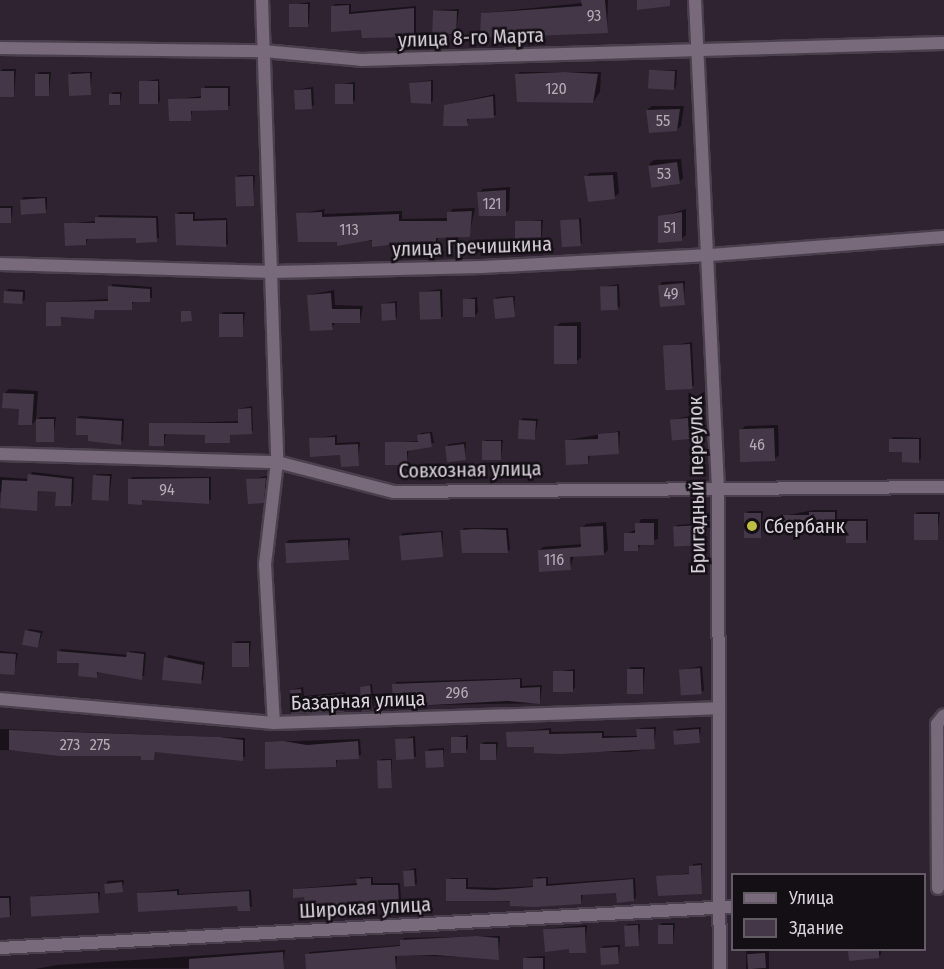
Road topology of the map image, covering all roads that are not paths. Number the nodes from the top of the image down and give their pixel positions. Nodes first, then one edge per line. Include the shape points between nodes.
1 (262, 0) edge
2 (695, 0) edge
3 (944, 43) edge
4 (0, 48) edge
5 (263, 51) junction
6 (696, 51) junction
7 (944, 237) edge
8 (710, 255) junction
9 (0, 264) edge
10 (273, 272) junction
11 (0, 454) edge
12 (278, 462) junction
13 (944, 487) edge
14 (718, 490) junction
15 (0, 699) edge
16 (718, 708) junction
17 (944, 715) edge
18 (274, 723) junction
19 (941, 887) edge
20 (926, 889) edge
21 (726, 908) edge
22 (0, 948) edge
23 (720, 969) edge

1 - 5 street
2 - 6 street, Бригадный переулок
3 - 6 street, улица 8-го Марта
4 - 5 street, улица 8-го Марта
5 - 6 street, улица 8-го Марта via 361,60
5 - 10 street
6 - 8 street, Бригадный переулок
7 - 8 street, улица Гречишкина
8 - 10 street, улица Гречишкина via 482,267
8 - 14 street, Бригадный переулок
9 - 10 street, улица Гречишкина
10 - 12 street
11 - 12 street, Совхозная улица
12 - 14 street, Совхозная улица via 394,492 606,487
12 - 18 street via 265,564
13 - 14 street, Совхозная улица
14 - 16 street, Бригадный переулок
15 - 18 street, Базарная улица
16 - 18 street, Базарная улица
16 - 21 street, Бригадный переулок
17 - 19 street via 937,724
19 - 20 street
21 - 22 street, Широкая улица
21 - 23 street, Бригадный переулок

